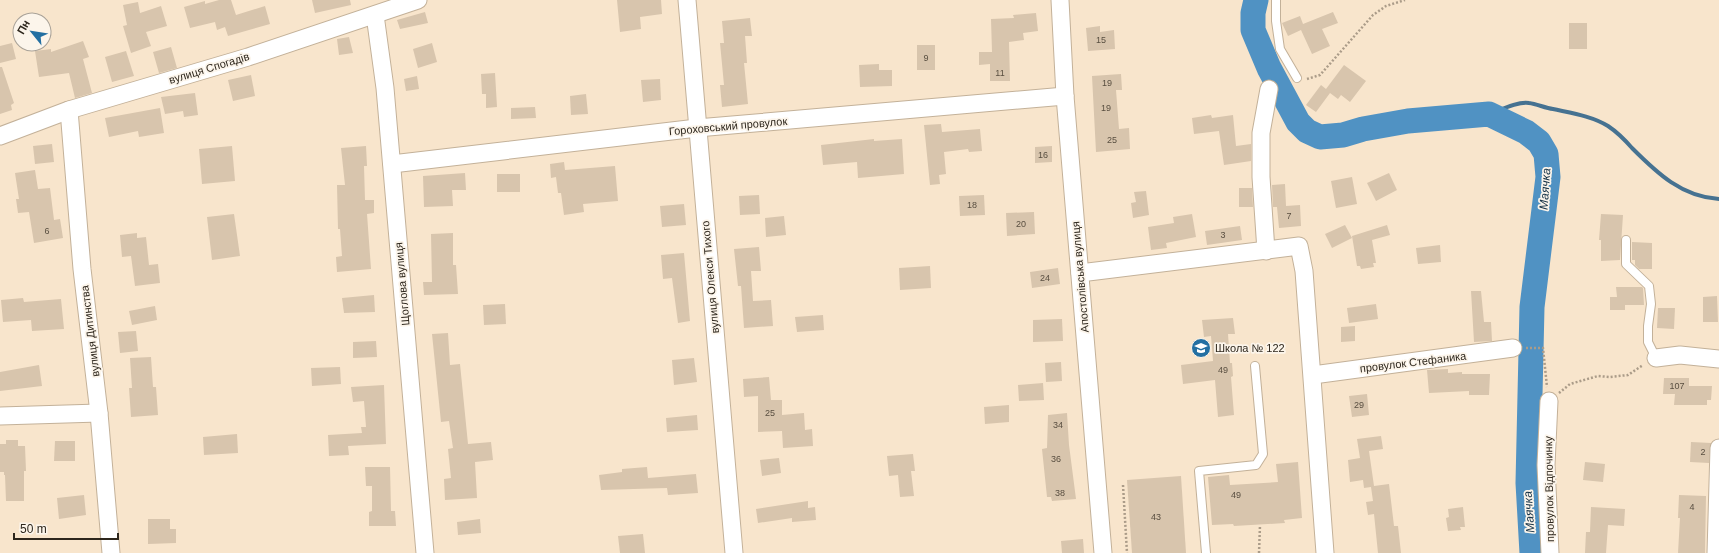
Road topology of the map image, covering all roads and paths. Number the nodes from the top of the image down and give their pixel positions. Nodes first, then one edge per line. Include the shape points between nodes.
1 (418, 0) edge
2 (687, 0) edge
3 (1060, 0) edge
4 (1276, 0) edge
5 (1405, 0) edge
6 (375, 15) junction
7 (1297, 78) joint
8 (1269, 89) dead end
9 (1064, 96) junction
10 (69, 110) junction
11 (697, 128) junction
12 (0, 136) edge
13 (392, 164) junction
14 (1626, 240) dead end
15 (1266, 251) junction
16 (1080, 273) junction
17 (1513, 348) dead end
18 (1543, 348) dead end
19 (1656, 358) junction
20 (1719, 359) edge
21 (1256, 366) dead end
22 (1313, 375) junction
23 (1549, 401) junction
24 (99, 413) junction
25 (0, 416) edge
26 (1719, 448) edge
27 (1123, 485) dead end
28 (1260, 524) dead end
29 (111, 553) edge
30 (425, 553) edge
31 (734, 553) edge
32 (1103, 553) edge
33 (1127, 553) edge
34 (1206, 553) edge
35 (1260, 553) edge
36 (1325, 553) edge
37 (1550, 553) edge
38 (1716, 553) edge

1 - 6 street, вулиця Спогадів
2 - 11 street, вулиця Олекси Тихого
3 - 9 street, Апостолівська вулиця
4 - 7 lane via 1280,48
5 - 7 path via 1386,6 1373,15 1320,75 1307,80
6 - 10 street, вулиця Спогадів via 248,57
6 - 13 street, Щоглова вулиця
8 - 15 street via 1261,133
9 - 11 street, Гороховський провулок
9 - 16 street, Апостолівська вулиця
10 - 12 street, вулиця Спогадів
10 - 24 street, вулиця Дитинства via 82,269
11 - 13 street, Гороховський провулок
11 - 31 street, вулиця Олекси Тихого
13 - 30 street, Щоглова вулиця
14 - 19 lane via 1626,264 1649,286 1651,304 1648,342
15 - 16 street
15 - 22 street via 1300,246
16 - 32 street, Апостолівська вулиця
17 - 22 street, провулок Стефаника
18 - 23 path
19 - 20 street via 1680,355
19 - 23 path via 1628,375 1598,376 1570,384
21 - 34 lane via 1263,454 1256,465 1199,471
22 - 36 street
23 - 37 street, провулок Відпочинку via 1546,465
24 - 25 street
24 - 29 street, вулиця Дитинства
26 - 38 street
27 - 33 path
28 - 35 path

